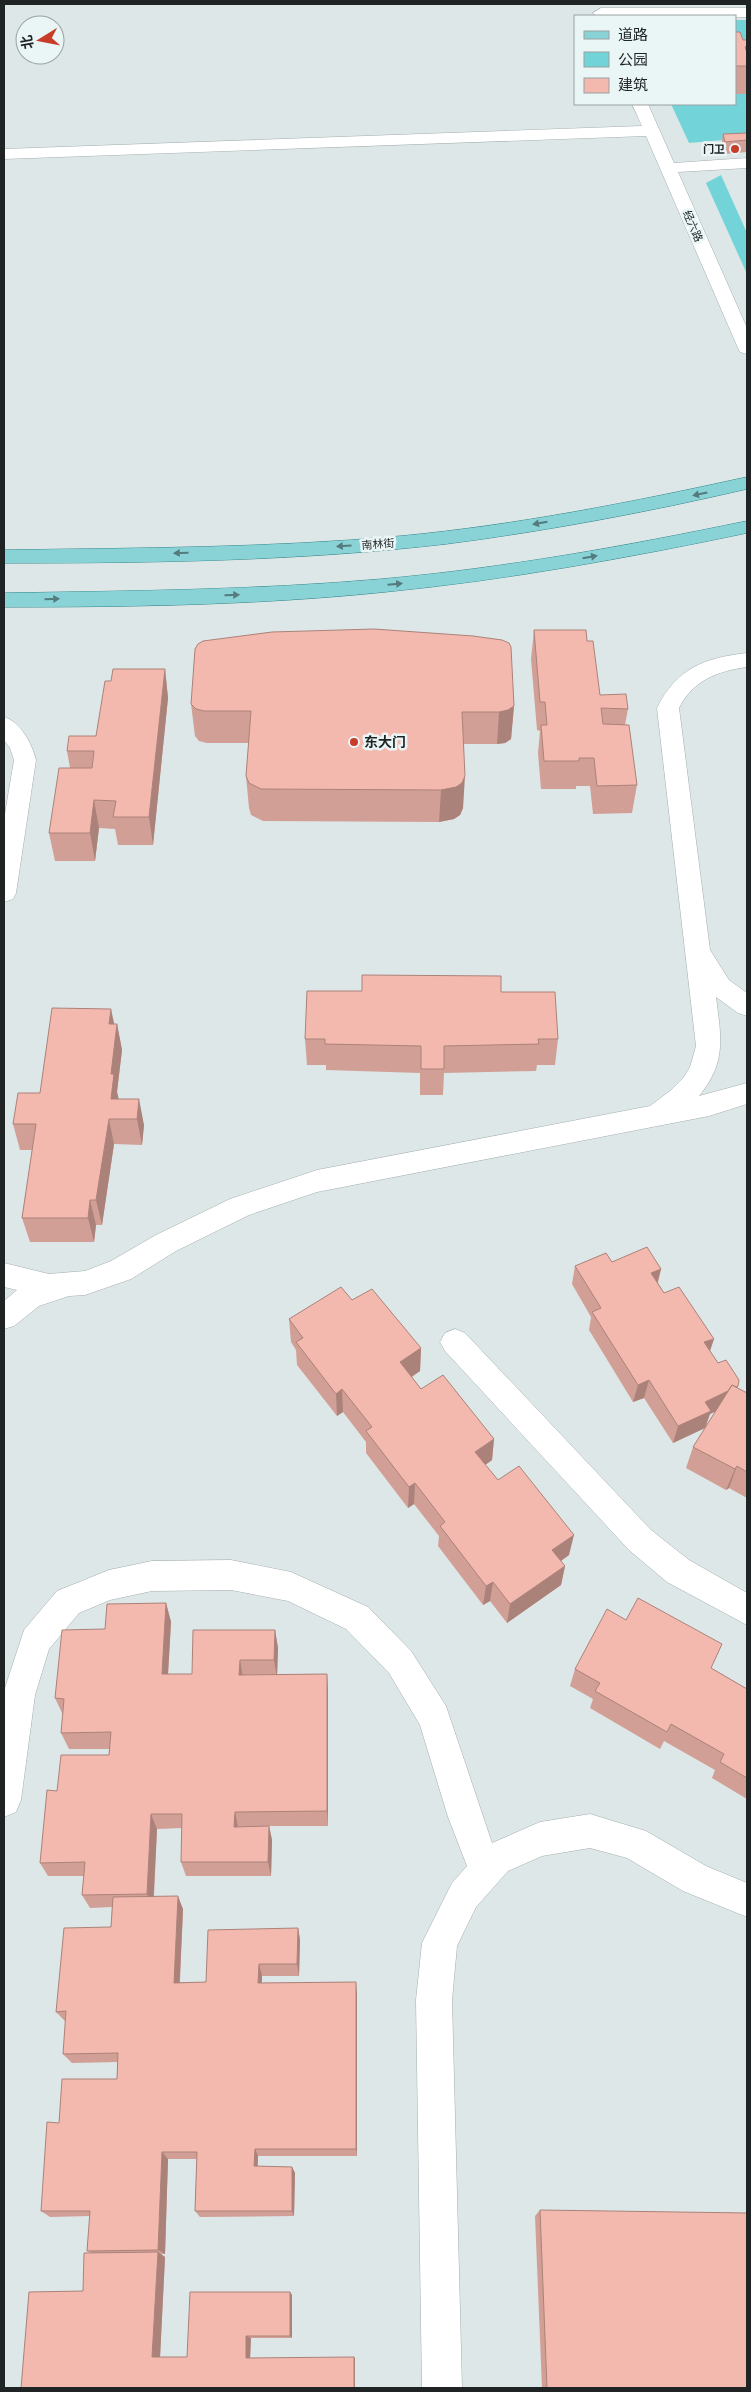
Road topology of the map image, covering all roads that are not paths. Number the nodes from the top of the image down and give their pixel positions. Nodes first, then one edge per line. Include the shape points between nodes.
1 (601, 11) edge
2 (747, 13) edge
3 (640, 105) edge
4 (652, 131) junction
5 (4, 154) edge
6 (747, 163) edge
7 (667, 168) junction
8 (747, 348) edge
9 (747, 483) edge
10 (747, 527) edge
11 (4, 557) edge
12 (4, 600) edge
13 (747, 660) edge
14 (4, 724) edge
15 (4, 893) edge
16 (697, 946) junction
17 (747, 1006) edge
18 (747, 1094) edge
19 (649, 1117) junction
20 (4, 1275) edge
21 (69, 1285) junction
22 (4, 1317) edge
23 (455, 1342) dead end
24 (747, 1610) edge
25 (4, 1800) edge
26 (486, 1870) junction
27 (747, 1900) edge
28 (442, 2388) edge

1 - 2 street
3 - 4 street, 经六路
4 - 5 street
4 - 7 street, 经六路
6 - 7 street
7 - 8 street, 经六路
9 -> 11 main road, 南林街 via 683,498 528,525 400,542 257,552
12 -> 10 main road via 262,594 413,582 534,567
13 - 16 street via 721,664 693,675 681,685 668,708
14 - 15 street via 21,746 25,760
16 - 17 street via 720,987
16 - 19 street via 709,1046 706,1064 697,1081 685,1093
18 - 19 street
19 - 21 street via 289,1189 219,1216 104,1278
20 - 21 street via 49,1286
21 - 22 street via 30,1297
23 - 24 street via 640,1540 678,1571
25 - 26 street via 19,1695 35,1641 68,1602 109,1585 152,1576 232,1575 292,1588 357,1618 400,1662 434,1718 465,1817
26 - 27 street via 496,1859 540,1839 590,1831 634,1843 695,1879
26 - 28 street via 464,1896 440,1943 434,2000

